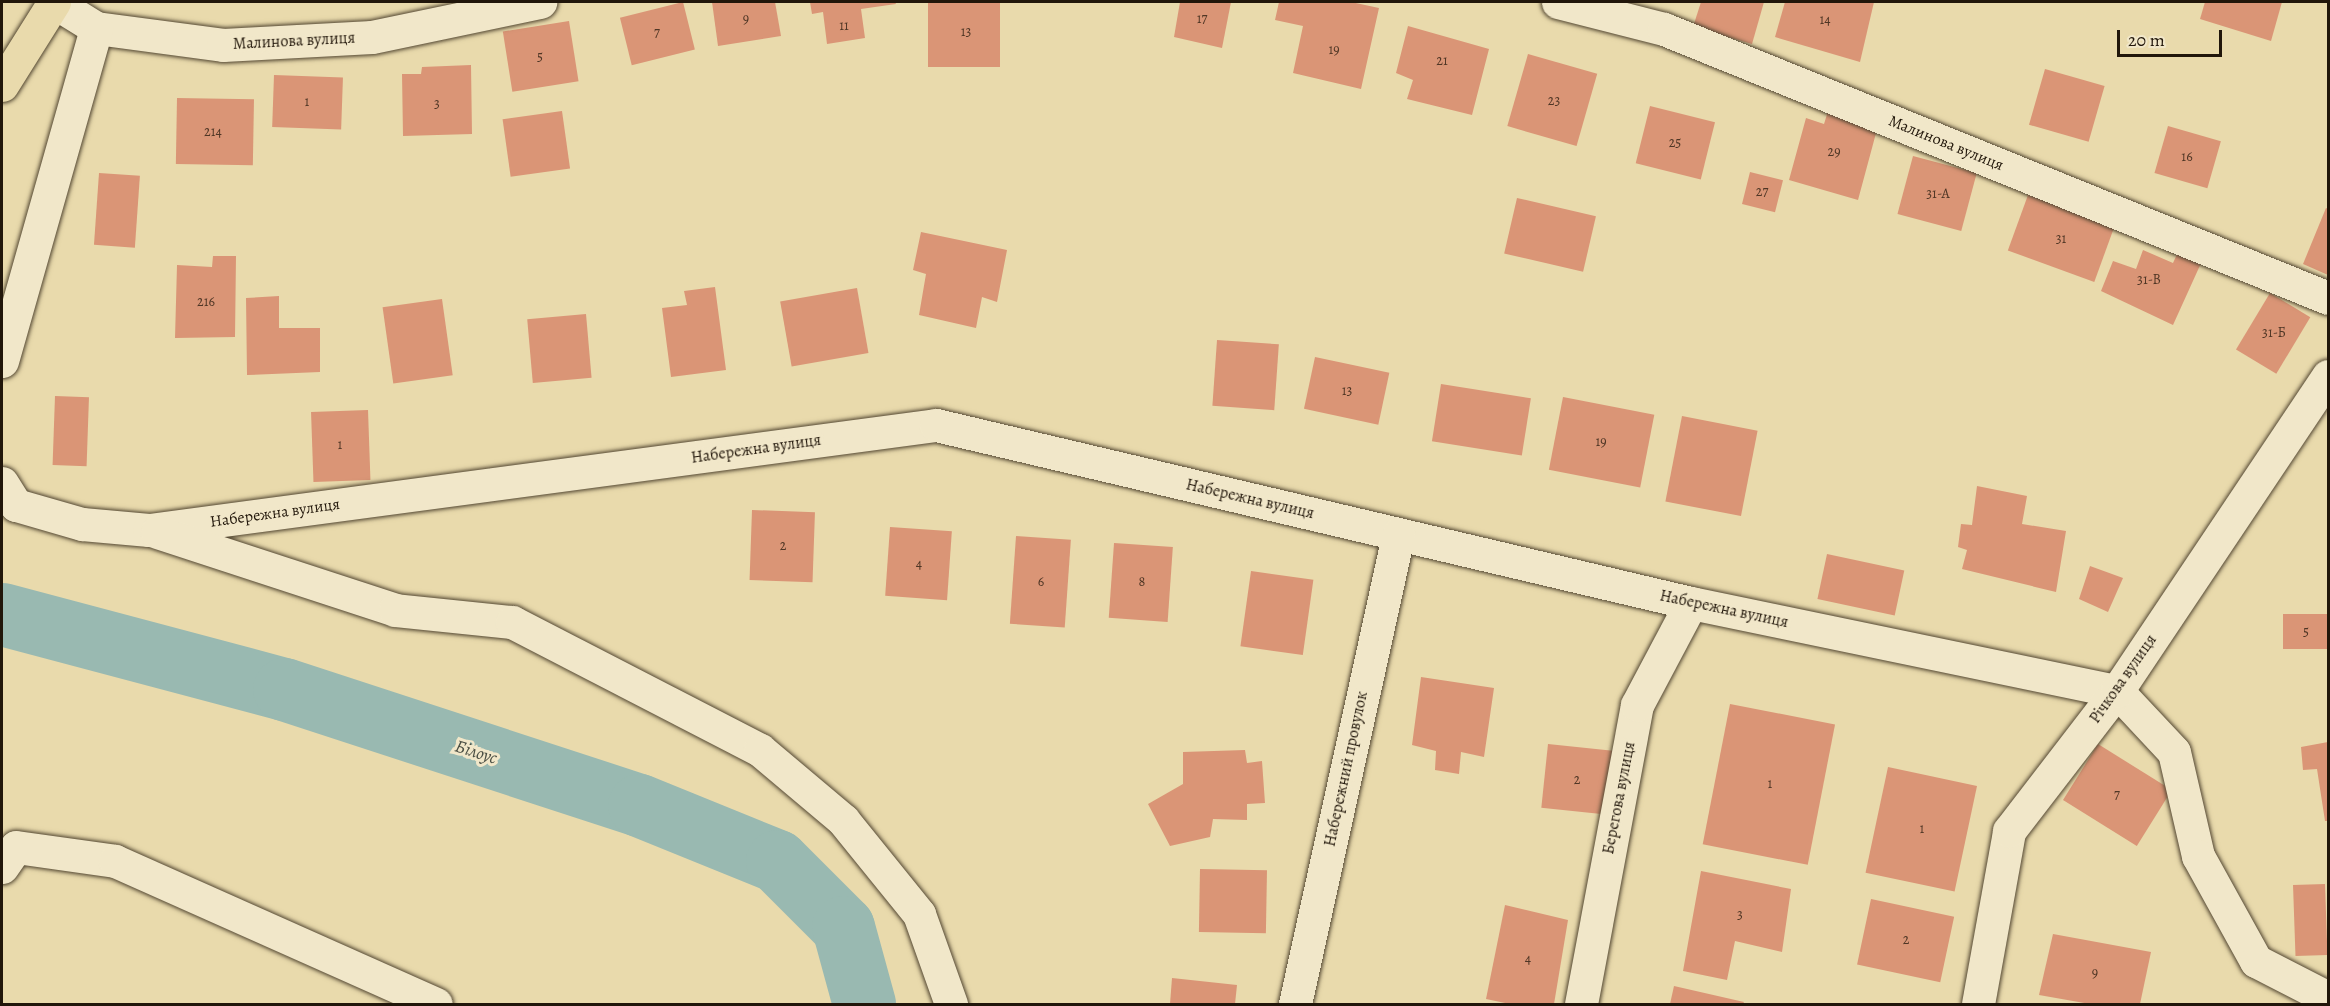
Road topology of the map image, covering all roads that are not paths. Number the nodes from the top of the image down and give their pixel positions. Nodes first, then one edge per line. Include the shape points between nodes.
1 (54, 2) edge
2 (540, 2) edge
3 (1558, 2) edge
4 (96, 28) junction
5 (2, 85) edge
6 (2328, 298) edge
7 (2, 361) edge
8 (2328, 376) edge
9 (2, 483) edge
10 (149, 530) junction
11 (1398, 534) junction
12 (1691, 603) junction
13 (2117, 691) junction
14 (2, 867) edge
15 (2328, 998) edge
16 (436, 1005) edge
17 (951, 1005) edge
18 (1295, 1005) edge
19 (1581, 1005) edge
20 (1978, 1005) edge

1 - 4 street, Малинова вулиця
1 - 5 main road
2 - 4 street, Малинова вулиця via 372,37 223,45
3 - 6 street, Малинова вулиця via 1664,29
4 - 7 street
8 - 13 street, Річкова вулиця
9 - 10 street, Набережна вулиця via 16,504 82,524
10 - 11 street, Набережна вулиця via 936,425
10 - 17 street via 395,610 512,622 760,750 843,820 919,914
11 - 12 street, Набережна вулиця
11 - 18 street, Набережний провулок
12 - 13 street, Набережна вулиця
12 - 19 street, Берегова вулиця via 1637,705
13 - 15 street via 2174,752 2198,856 2256,961
13 - 20 street, Річкова вулиця via 2009,831
14 - 16 street via 16,847 115,861

